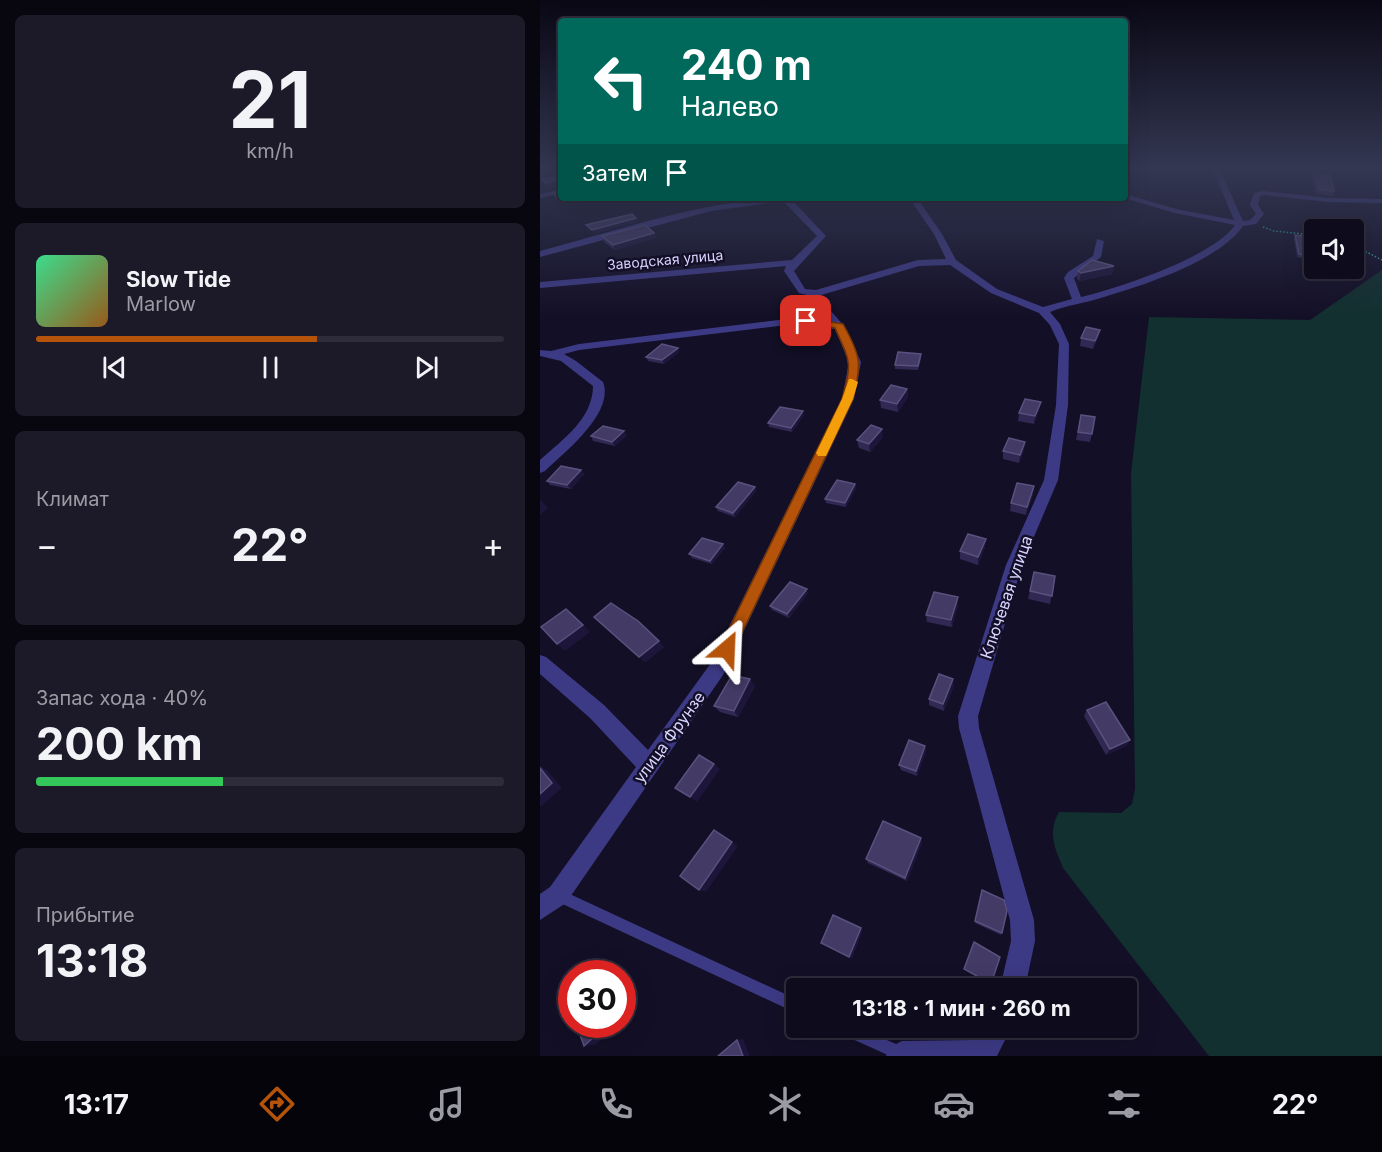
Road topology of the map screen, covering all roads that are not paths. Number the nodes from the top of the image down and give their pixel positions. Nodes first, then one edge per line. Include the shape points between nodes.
1 (672, 219) edge
2 (806, 219) edge
3 (928, 219) edge
4 (1216, 219) edge
5 (1238, 219) edge
6 (1258, 219) edge
7 (1240, 224) junction
8 (1100, 241) dead end
9 (540, 254) edge
10 (952, 262) junction
11 (793, 263) junction
12 (540, 285) edge
13 (811, 294) junction
14 (1077, 299) junction
15 (1043, 311) junction
16 (839, 326) junction
17 (540, 353) edge
18 (555, 353) junction
19 (540, 468) edge
20 (540, 663) edge
21 (648, 766) junction
22 (558, 895) junction
23 (540, 908) edge
24 (1015, 978) edge
25 (786, 1001) edge
26 (865, 1038) edge
27 (992, 1038) edge
28 (900, 1055) edge

1 - 9 street
2 - 11 street via 822,236
3 - 10 street
4 - 7 street
5 - 7 street
6 - 7 street
7 - 14 street via 1230,238 1183,264 1111,292
8 - 14 street via 1097,257 1069,278
10 - 13 street via 918,263
10 - 15 street via 994,291
11 - 12 street, Заводская улица
11 - 13 street via 789,271 802,291
13 - 16 street, улица Фрунзе
14 - 15 street
15 - 24 street, Ключевая улица via 1055,324 1064,344 1062,405 1051,480 1014,565 968,716 1022,920 1023,941
16 - 18 street via 785,322
16 - 21 street, улица Фрунзе via 855,362 848,399 717,669
17 - 18 street
18 - 19 street via 599,385 601,393 589,418
20 - 21 street via 620,732
21 - 22 street, улица Фрунзе
22 - 23 street, улица Фрунзе
22 - 25 lane
26 - 28 lane
27 - 28 street via 987,1047 973,1053

